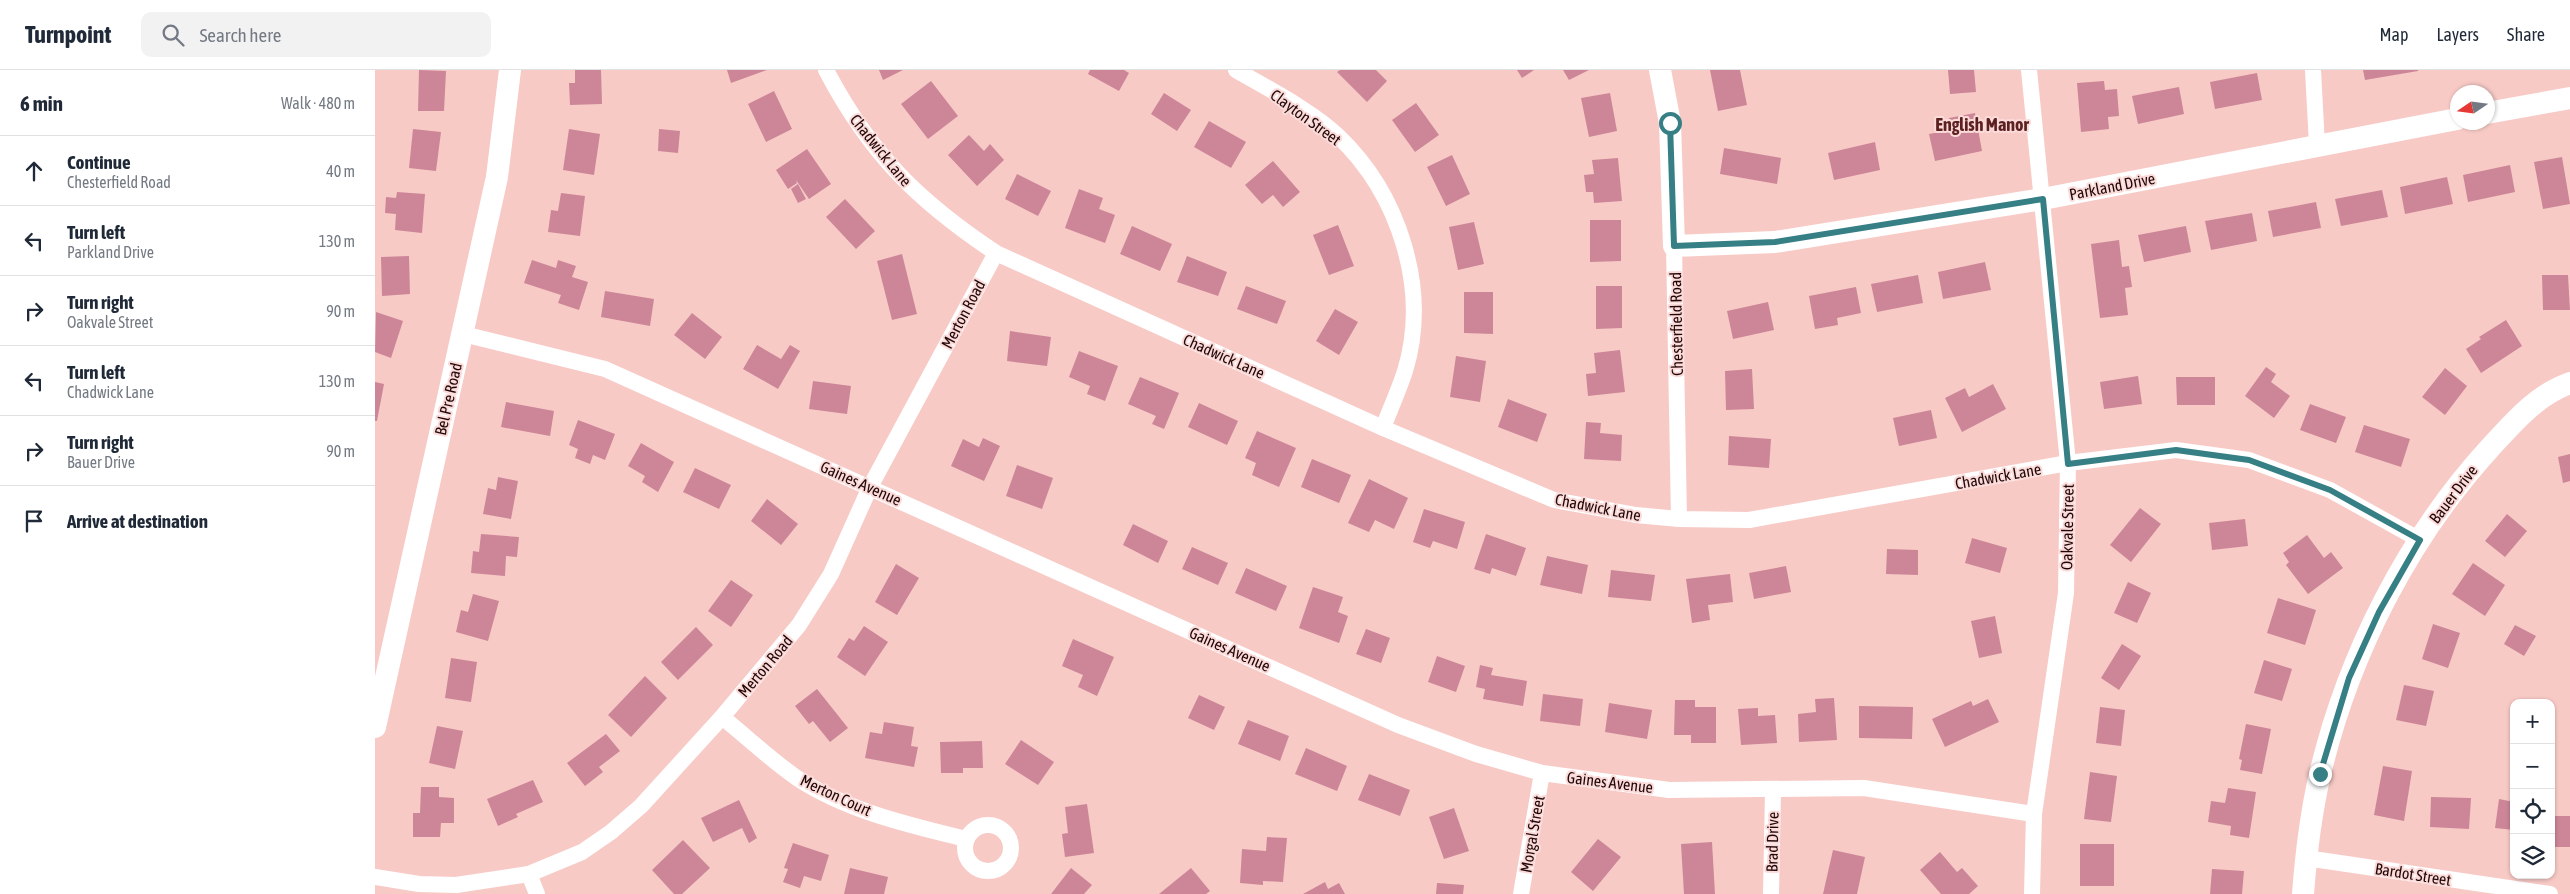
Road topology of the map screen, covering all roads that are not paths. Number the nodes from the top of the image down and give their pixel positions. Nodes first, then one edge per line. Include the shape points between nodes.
1 (510, 70) edge
2 (826, 70) edge
3 (1236, 70) edge
4 (1660, 70) edge
5 (2029, 70) edge
6 (2313, 70) edge
7 (2570, 98) edge
8 (2495, 112) edge
9 (2450, 120) edge
10 (2317, 145) junction
11 (2043, 199) junction
12 (1674, 246) junction
13 (996, 252) junction
14 (463, 334) junction
15 (2570, 382) edge
16 (1383, 428) junction
17 (2068, 464) junction
18 (870, 487) junction
19 (1679, 519) junction
20 (2420, 540) junction
21 (722, 717) junction
22 (375, 727) edge
23 (1542, 773) junction
24 (1773, 790) junction
25 (2034, 814) junction
26 (966, 840) dead end
27 (2306, 858) junction
28 (529, 874) junction
29 (375, 877) edge
30 (537, 894) edge
31 (1521, 894) edge
32 (1771, 894) edge
33 (2032, 894) edge
34 (2303, 894) edge
35 (2550, 894) edge

1 - 14 street, Bel Pre Road via 497,177
2 - 13 street, Chadwick Lane via 877,150 911,188 951,223
3 - 16 street, Clayton Street via 1285,98 1337,136 1377,184 1395,217 1411,275 1413,331 1405,371
4 - 12 street, Chesterfield Road via 1670,123
5 - 11 street, Oakvale Street
6 - 10 street
7 - 8 street
9 - 10 street, Parkland Drive
10 - 11 street, Parkland Drive
11 - 12 street, Parkland Drive via 1775,242
11 - 17 street, Oakvale Street
12 - 19 street, Chesterfield Road
13 - 16 street, Chadwick Lane
13 - 18 street, Merton Road
14 - 18 street, Gaines Avenue via 605,369
14 - 22 street, Bel Pre Road
15 - 20 street, Bauer Drive via 2525,409 2464,477
16 - 19 street, Chadwick Lane via 1554,500 1636,515
17 - 19 street, Chadwick Lane via 1749,520
17 - 20 street, Chadwick Lane via 2176,450 2249,460 2330,490
17 - 25 street, Oakvale Street via 2066,593
18 - 21 street, Merton Road via 831,574 799,625
18 - 23 street, Gaines Avenue via 1398,725 1475,754
20 - 27 street, Bauer Drive via 2379,612 2349,678 2320,774
21 - 26 street, Merton Court via 797,778 849,804
21 - 28 street, Merton Road via 641,806 611,832 583,852
23 - 24 street, Gaines Avenue via 1669,790
23 - 31 street, Morgal Street
24 - 25 street, Gaines Avenue via 1864,788
24 - 32 street, Brad Drive
25 - 33 street, Oakvale Street
27 - 34 street, Bauer Drive
27 - 35 street, Bardot Street
28 - 29 street, Merton Road via 456,885 419,884
28 - 30 street

